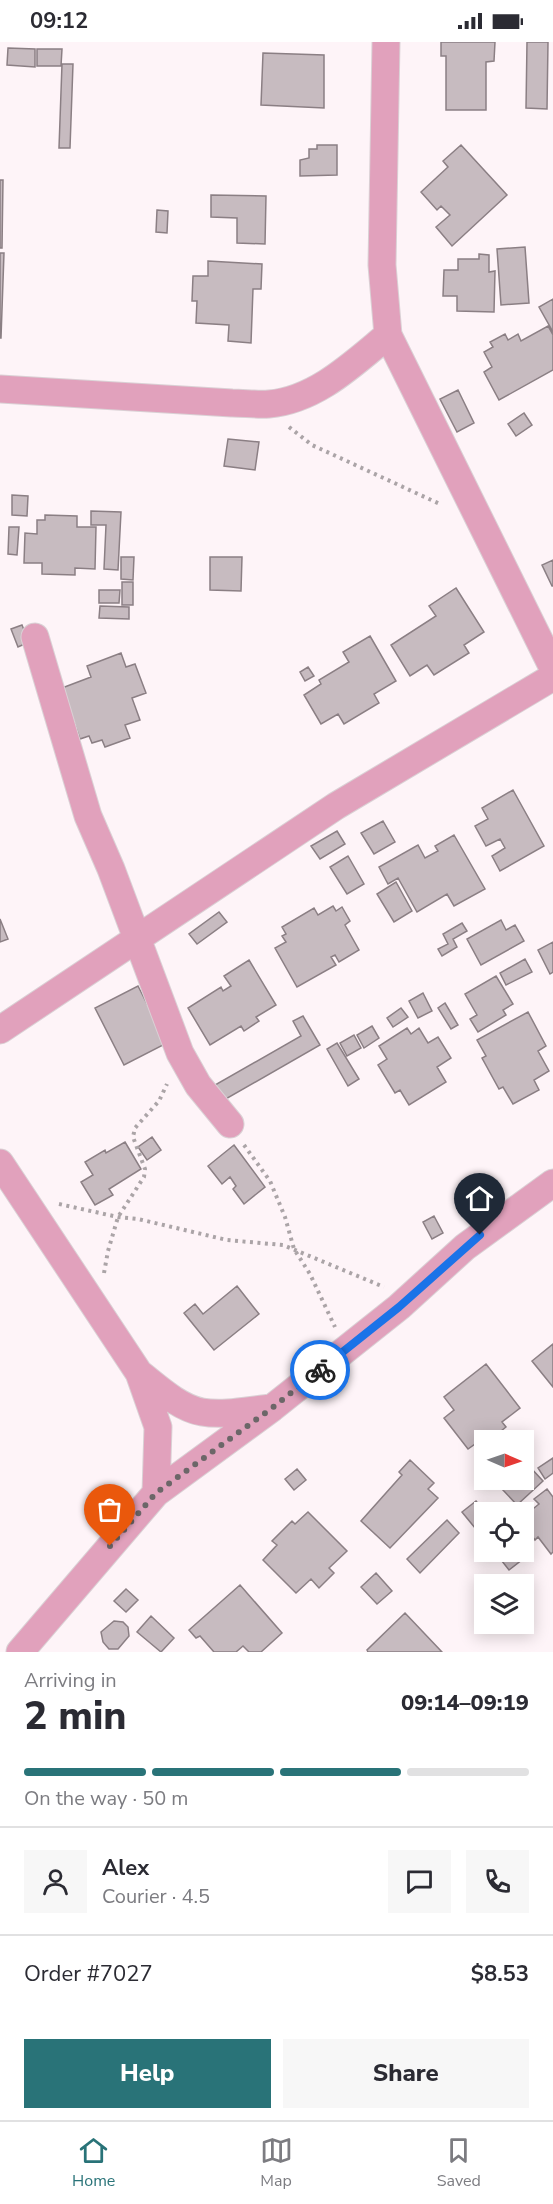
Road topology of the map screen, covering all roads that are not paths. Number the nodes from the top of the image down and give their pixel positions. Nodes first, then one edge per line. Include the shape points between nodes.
1 (386, 42) edge
2 (388, 335) junction
3 (0, 389) edge
4 (34, 637) dead end
5 (553, 668) edge
6 (553, 677) edge
7 (137, 941) junction
8 (0, 1030) edge
9 (230, 1124) road end
10 (0, 1163) edge
11 (553, 1183) edge
12 (139, 1373) junction
13 (272, 1408) junction
14 (156, 1493) junction
15 (20, 1652) edge

1 - 2 street via 382,265
2 - 3 street via 348,369 315,390 269,404
2 - 5 street
4 - 7 street via 88,816
6 - 7 street via 336,806
7 - 8 street
7 - 9 street via 186,1067
10 - 12 street
11 - 13 street via 465,1247 409,1298
12 - 13 street via 169,1396 202,1412
12 - 14 street via 159,1427
13 - 14 street
14 - 15 street

